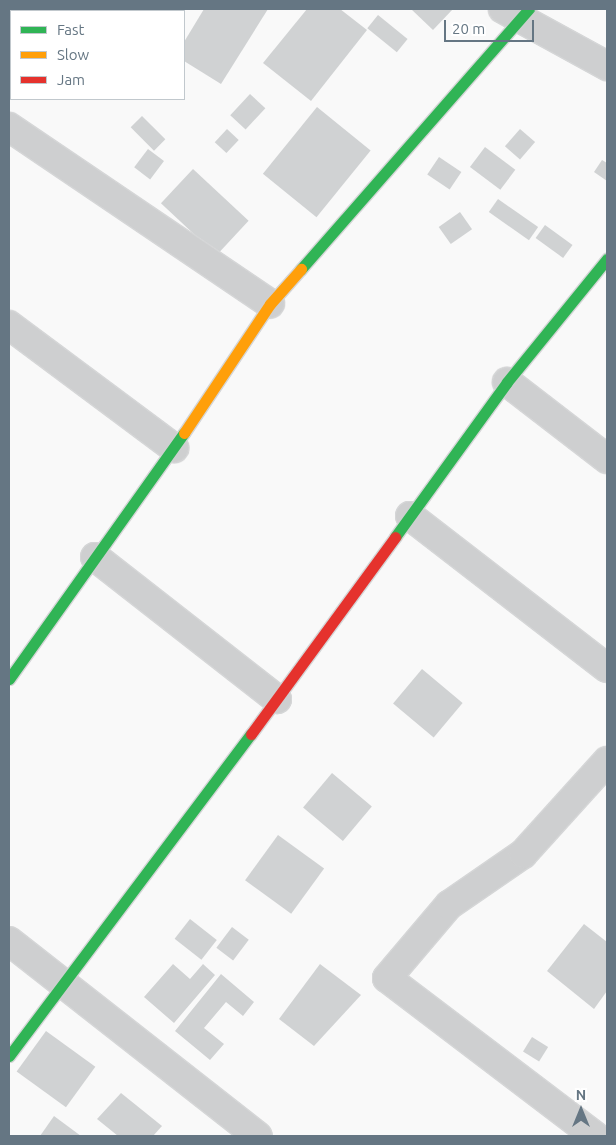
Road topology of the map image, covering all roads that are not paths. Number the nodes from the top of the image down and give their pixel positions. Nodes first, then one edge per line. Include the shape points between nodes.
1 (517, 13) edge
2 (607, 66) edge
3 (9, 127) edge
4 (607, 259) edge
5 (270, 304) junction
6 (9, 325) edge
7 (507, 382) junction
8 (174, 448) junction
9 (607, 459) edge
10 (410, 516) junction
11 (95, 556) junction
12 (607, 668) edge
13 (9, 679) edge
14 (277, 699) junction
15 (602, 777) edge
16 (9, 941) edge
17 (62, 980) junction
18 (9, 1056) edge
19 (258, 1136) edge
20 (595, 1136) edge

1 - 2 street
1 - 5 street
3 - 5 street
4 - 7 street
5 - 8 street
6 - 8 street
7 - 9 street
7 - 10 street
8 - 11 street
10 - 12 street
10 - 14 street
11 - 13 street
11 - 14 street
14 - 17 street
15 - 20 street via 523,854 448,905 387,978
16 - 17 street
17 - 18 street
17 - 19 street

